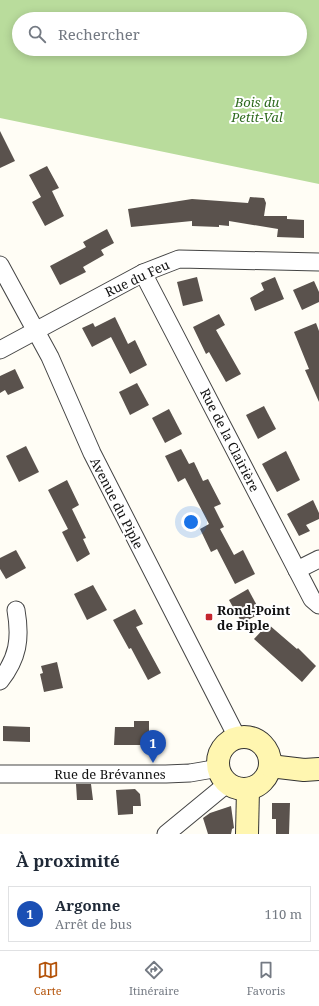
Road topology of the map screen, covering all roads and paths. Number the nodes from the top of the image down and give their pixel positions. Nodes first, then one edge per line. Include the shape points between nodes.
1 (319, 262) edge
2 (0, 265) edge
3 (143, 273) junction
4 (36, 331) junction
5 (0, 350) edge
6 (319, 559) edge
7 (297, 570) junction
8 (319, 605) edge
9 (16, 610) dead end
10 (0, 681) edge
11 (238, 739) junction
12 (270, 766) junction
13 (319, 769) edge
14 (0, 774) edge
15 (231, 780) junction
16 (166, 834) edge
17 (247, 834) edge

1 - 3 street, Rue du Feu via 179,259
2 - 4 street, Avenue du Piple
3 - 4 street, Rue du Feu
3 - 7 street, Rue de la Clairière
4 - 5 street, Rue du Feu
4 - 11 street, Avenue du Piple via 92,453
6 - 7 street
7 - 8 street, Rue de la Clairière via 312,599
9 - 10 street via 16,654 8,672
11 - 12 street via 255,740 262,745 267,752
11 - 15 street via 226,745 222,751
12 - 13 street
12 - 15 street via 263,781 258,785
14 - 15 street, Rue de Brévannes via 190,773
15 - 16 street
15 - 17 street

